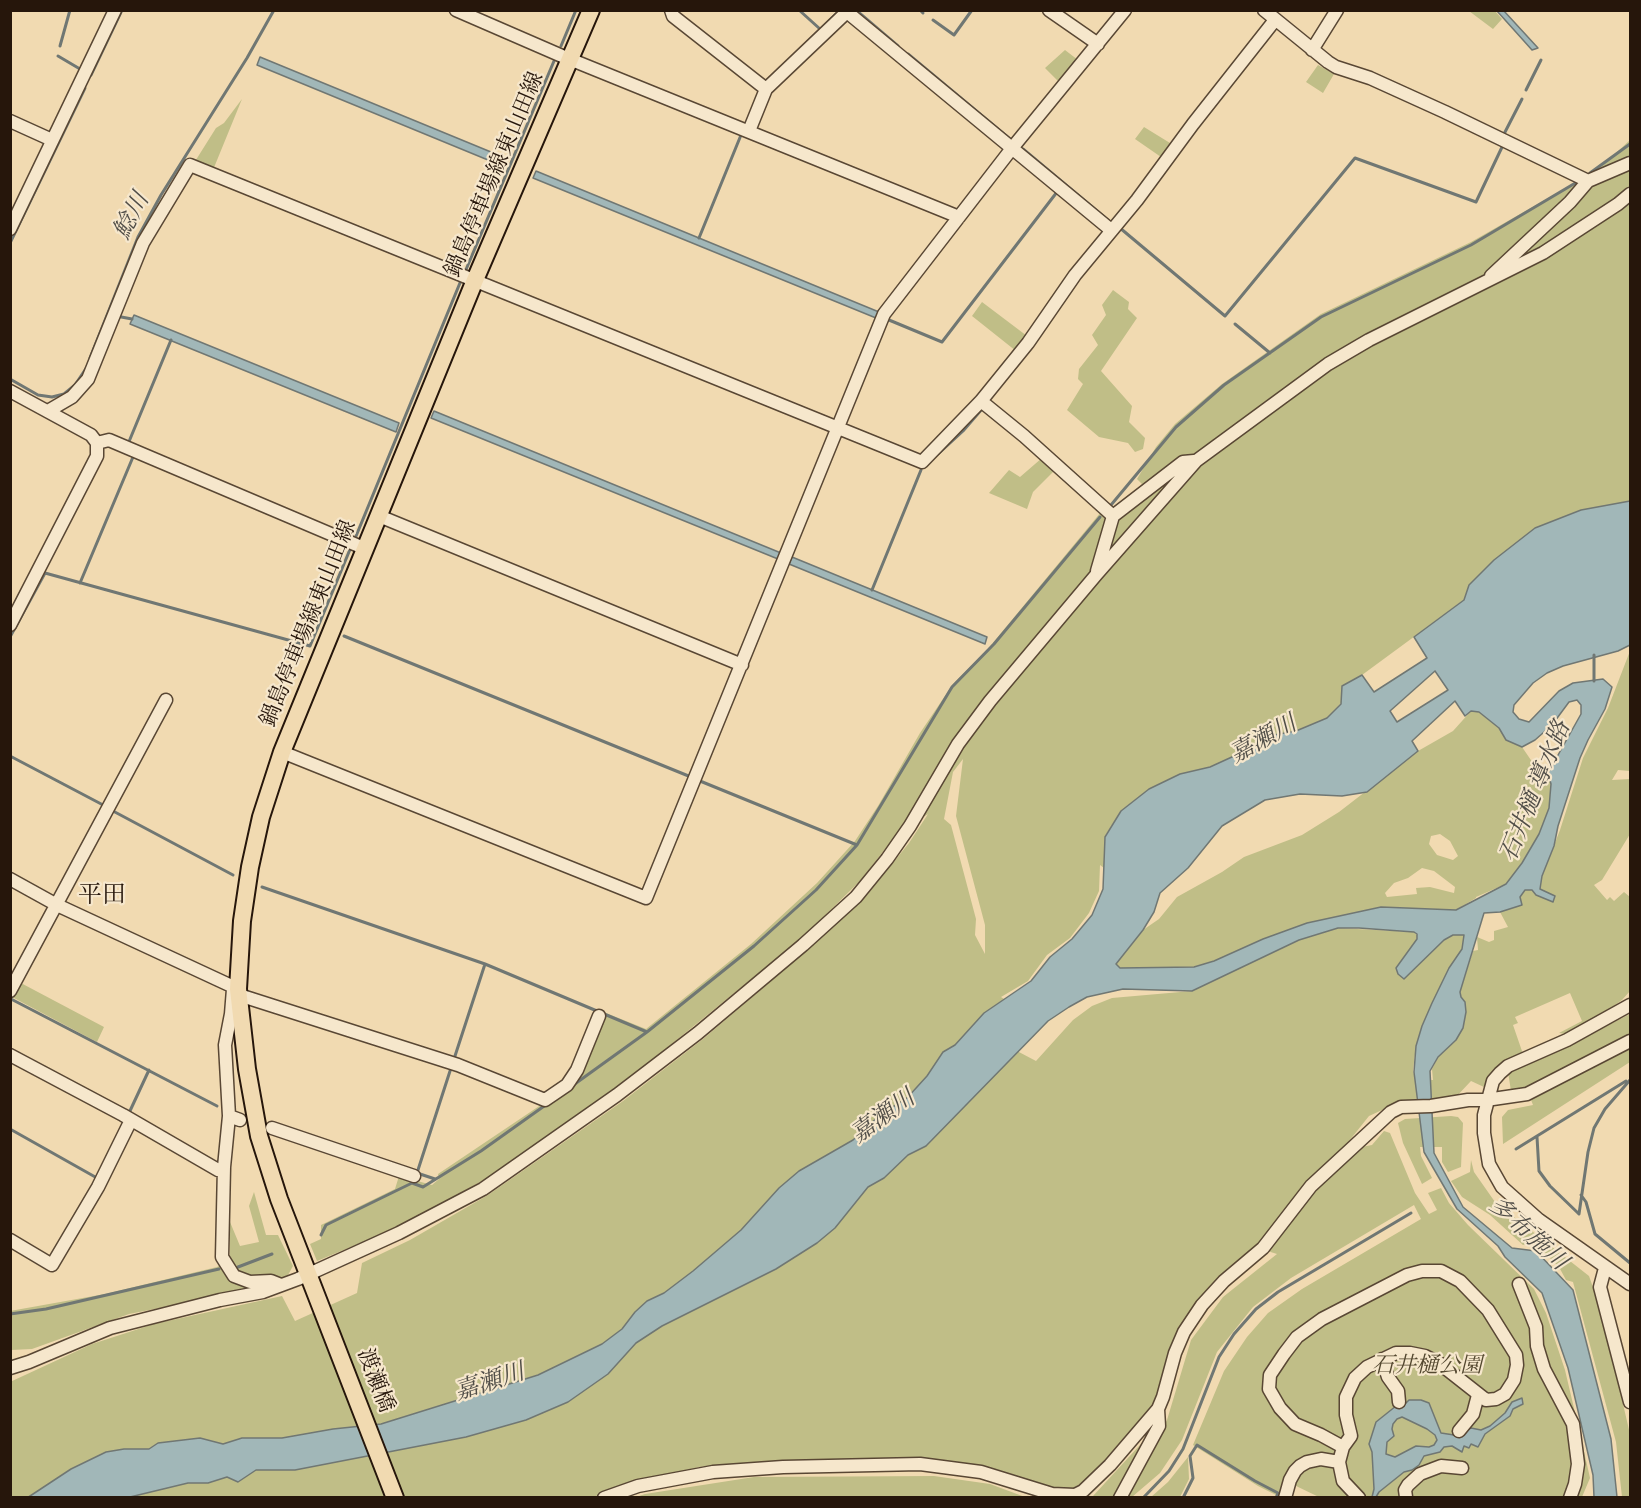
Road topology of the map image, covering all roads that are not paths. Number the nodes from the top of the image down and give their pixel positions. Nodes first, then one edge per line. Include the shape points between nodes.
1 (115, 10) edge
2 (456, 10) edge
3 (591, 10) edge
4 (671, 10) edge
5 (1048, 10) edge
6 (1125, 10) edge
7 (1264, 10) edge
8 (1337, 10) edge
9 (848, 11) edge
10 (1275, 20) junction
11 (1098, 44) junction
12 (1312, 50) junction
13 (569, 59) junction
14 (766, 89) junction
15 (10, 121) edge
16 (749, 131) junction
17 (52, 140) junction
18 (1013, 147) junction
19 (1630, 163) edge
20 (1588, 181) junction
21 (1630, 194) edge
22 (959, 217) junction
23 (10, 229) edge
24 (1111, 230) junction
25 (467, 277) junction
26 (1486, 281) junction
27 (10, 391) edge
28 (981, 401) junction
29 (48, 411) junction
30 (838, 429) junction
31 (97, 443) junction
32 (1196, 461) junction
33 (379, 516) junction
34 (1113, 516) junction
35 (357, 546) junction
36 (1096, 575) junction
37 (10, 625) edge
38 (742, 665) junction
39 (166, 700) dead end
40 (282, 752) junction
41 (10, 879) edge
42 (57, 905) junction
43 (237, 990) junction
44 (10, 991) edge
45 (1630, 1005) edge
46 (599, 1016) dead end
47 (1630, 1041) edge
48 (10, 1055) edge
49 (1486, 1100) junction
50 (130, 1119) junction
51 (272, 1128) dead end
52 (224, 1167) junction
53 (414, 1176) dead end
54 (10, 1240) edge
55 (1605, 1268) junction
56 (310, 1278) junction
57 (1519, 1284) dead end
58 (1630, 1284) edge
59 (281, 1285) junction
60 (1528, 1357) junction
61 (1382, 1359) junction
62 (10, 1368) edge
63 (1478, 1395) junction
64 (1398, 1402) dead end
65 (1630, 1402) edge
66 (1158, 1409) junction
67 (1459, 1431) dead end
68 (1343, 1447) junction
69 (1339, 1462) junction
70 (1462, 1468) dead end
71 (395, 1497) edge
72 (604, 1497) edge
73 (1120, 1497) edge
74 (1285, 1497) edge
75 (1359, 1497) edge
76 (1406, 1497) edge
77 (1570, 1497) edge

1 - 17 street
2 - 13 street
3 - 13 main road, 鍋島停車場線東山田線
4 - 14 street via 673,16
5 - 11 street
6 - 11 street
7 - 10 street
8 - 12 street
9 - 14 street
9 - 18 street
10 - 12 street
10 - 24 street
11 - 18 street
12 - 20 street via 1336,67 1370,78
13 - 16 street
13 - 25 main road, 鍋島停車場線東山田線
14 - 16 street
15 - 17 street
16 - 22 street
17 - 23 street
18 - 22 street
18 - 24 street
19 - 20 street
20 - 26 street
21 - 26 street via 1543,252
22 - 30 street via 884,314
24 - 28 street
25 - 29 street via 190,165 143,243 88,379 72,397
25 - 30 street
25 - 33 main road, 鍋島停車場線東山田線
26 - 32 street via 1328,364
27 - 29 street
28 - 30 street via 922,462
28 - 34 street
29 - 31 street via 91,435
30 - 38 street
31 - 35 street via 109,440
31 - 37 street via 97,456
32 - 34 street via 1183,462
32 - 36 street
33 - 35 main road, 鍋島停車場線東山田線
33 - 38 street
34 - 36 street
35 - 40 main road, 鍋島停車場線東山田線
36 - 56 street via 958,744 887,859 856,897 803,945 626,1088 483,1189
38 - 40 street via 646,898
39 - 42 street
40 - 43 main road, 鍋島停車場線東山田線 via 250,867
41 - 42 street
42 - 43 street
42 - 44 street
43 - 46 street via 458,1065 545,1100 567,1085 577,1070
43 - 52 street via 225,1045 235,1118
43 - 56 main road, 鍋島停車場線東山田線 via 259,1136
45 - 49 street via 1567,1040 1508,1066 1493,1081
47 - 49 street via 1527,1094
48 - 50 street
49 - 55 street via 1484,1133 1489,1164 1502,1187 1539,1220
49 - 66 street via 1401,1107 1359,1140 1311,1186 1263,1248 1203,1305 1175,1353
50 - 52 street via 218,1170
50 - 54 street via 98,1187 52,1265
51 - 53 street
52 - 59 street via 222,1257 227,1268 234,1276 250,1282 271,1281
55 - 58 street
55 - 65 street via 1600,1287
56 - 59 street
56 - 71 main road, 渡瀬橋
57 - 60 street via 1536,1327 1537,1346
59 - 62 street via 110,1328
60 - 63 street via 1517,1365 1505,1394 1485,1400
60 - 68 street via 1460,1281 1441,1271 1422,1270 1407,1275 1322,1319 1298,1337 1270,1375 1269,1389 1295,1424
60 - 77 street via 1552,1385 1573,1424 1578,1464
61 - 63 street via 1396,1353 1425,1356
61 - 64 street via 1398,1391
61 - 68 street via 1356,1378 1346,1397 1351,1436
63 - 67 street via 1473,1414
66 - 72 street via 1110,1465 1075,1495 1052,1494 981,1472 920,1464 713,1472 647,1484
66 - 73 street via 1159,1426
68 - 69 street
69 - 74 street via 1321,1459 1300,1466
69 - 75 street via 1343,1481
70 - 76 street via 1441,1466 1420,1474 1408,1485

